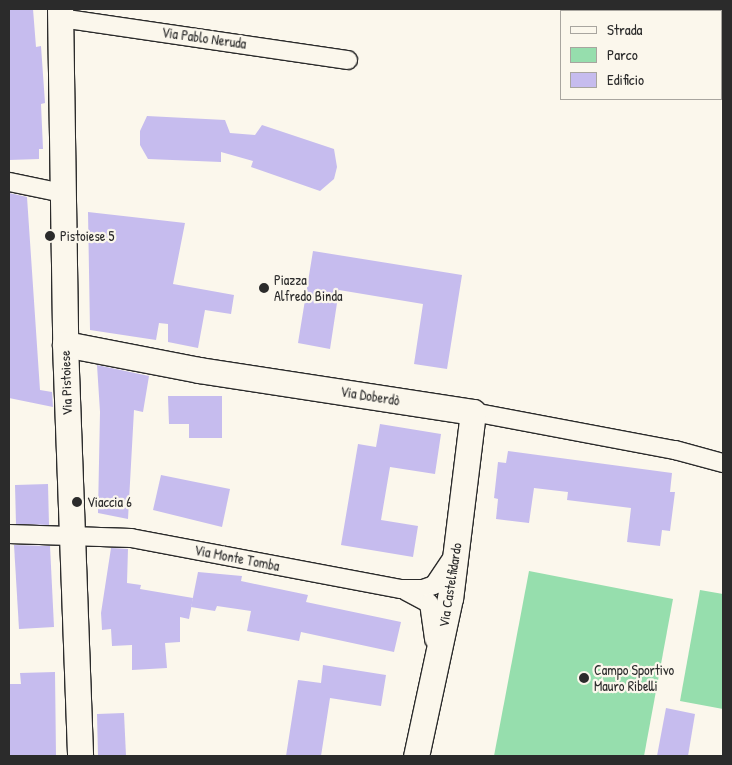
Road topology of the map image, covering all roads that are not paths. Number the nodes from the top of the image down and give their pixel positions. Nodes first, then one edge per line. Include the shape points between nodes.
1 (60, 14) edge
2 (348, 60) dead end
3 (9, 182) edge
4 (62, 193) junction
5 (65, 344) junction
6 (473, 412) junction
7 (723, 463) edge
8 (9, 534) edge
9 (72, 534) junction
10 (456, 550) junction
11 (401, 589) junction
12 (434, 672) junction
13 (80, 756) edge
14 (416, 756) edge

1 - 2 street, Via Pablo Neruda
1 - 4 street, Via Pistoiese
3 - 4 street
4 - 5 street, Via Pistoiese
5 - 6 street, Via Doberdò via 199,370
5 - 9 street, Via Pistoiese
6 - 7 street, Via Doberdò via 675,450
6 - 10 street, Via Castelfidardo
8 - 9 street, Via Monte Tomba
9 - 11 street, Via Monte Tomba via 131,538
9 - 13 street, Via Pistoiese
10 - 11 street, Via Monte Tomba via 434,585 424,589
10 - 12 street, Via Castelfidardo via 450,598
11 - 12 street, Via Monte Tomba via 426,600 433,610
12 - 14 street, Via Castelfidardo

